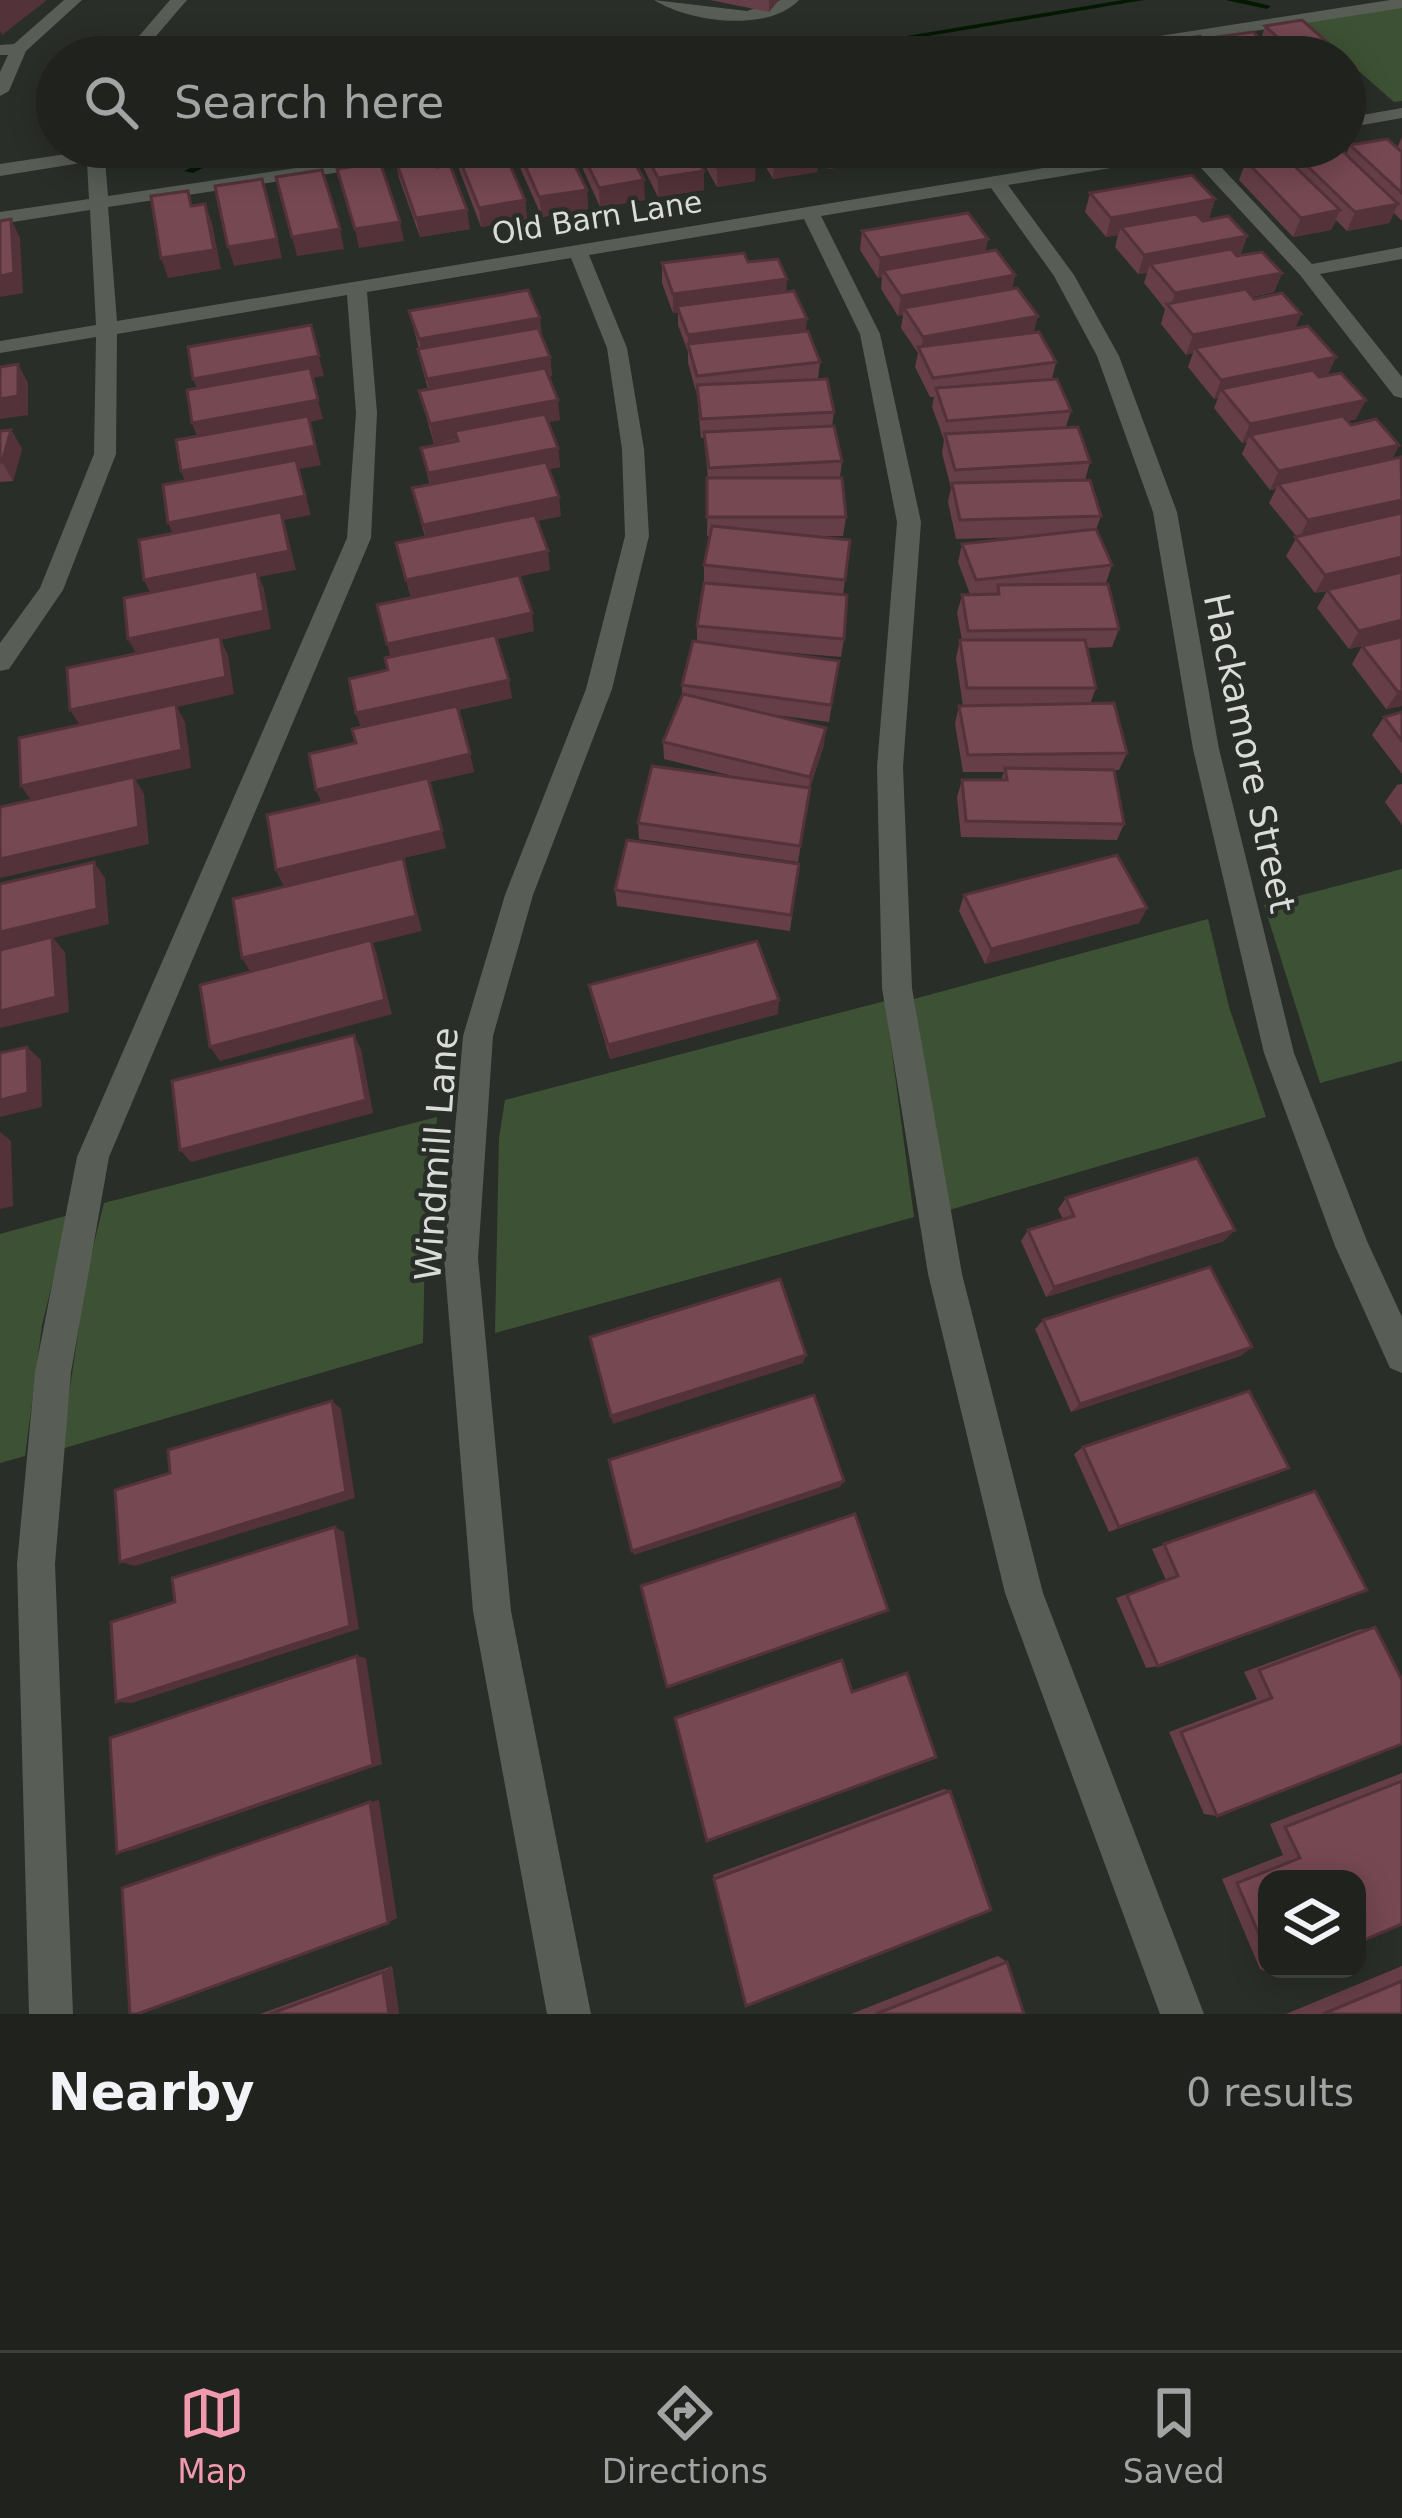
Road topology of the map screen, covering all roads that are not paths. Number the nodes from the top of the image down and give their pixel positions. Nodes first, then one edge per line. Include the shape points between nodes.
1 (74, 0) edge
2 (179, 0) edge
3 (662, 0) edge
4 (790, 0) edge
5 (1402, 3) edge
6 (147, 36) edge
7 (1191, 36) edge
8 (10, 50) edge
9 (0, 91) edge
10 (1402, 113) edge
11 (1366, 119) edge
12 (36, 163) edge
13 (95, 168) edge
14 (333, 168) edge
15 (1080, 168) edge
16 (1217, 168) edge
17 (0, 170) edge
18 (996, 182) junction
19 (97, 203) junction
20 (810, 213) junction
21 (0, 218) edge
22 (578, 251) junction
23 (1402, 253) edge
24 (1307, 271) junction
25 (356, 288) junction
26 (107, 329) junction
27 (0, 347) edge
28 (1402, 392) edge
29 (0, 662) edge
30 (1402, 1356) edge
31 (51, 2014) edge
32 (569, 2014) edge
33 (1183, 2014) edge

1 - 8 street
2 - 6 street
3 - 4 street via 747,16 770,14
5 - 7 street
8 - 9 street
10 - 11 street
12 - 17 street
13 - 19 street
14 - 19 street
15 - 18 street, Old Barn Lane
16 - 24 street
18 - 20 street, Old Barn Lane
18 - 30 street, Hackamore Street via 1064,274 1108,356 1165,512 1206,749 1279,1053
19 - 21 street
19 - 26 street
20 - 22 street, Old Barn Lane
20 - 33 street via 870,334 910,522 890,767 897,988 945,1274 1024,1594
22 - 25 street, Old Barn Lane
22 - 32 street, Windmill Lane via 616,348 637,536 599,688 519,895 478,1036 461,1258 492,1612
23 - 24 street
24 - 28 street
25 - 26 street, Old Barn Lane
25 - 31 street via 370,454 359,538 94,1157 53,1372 36,1564
26 - 27 street, Old Barn Lane
26 - 29 street via 105,454 51,590

